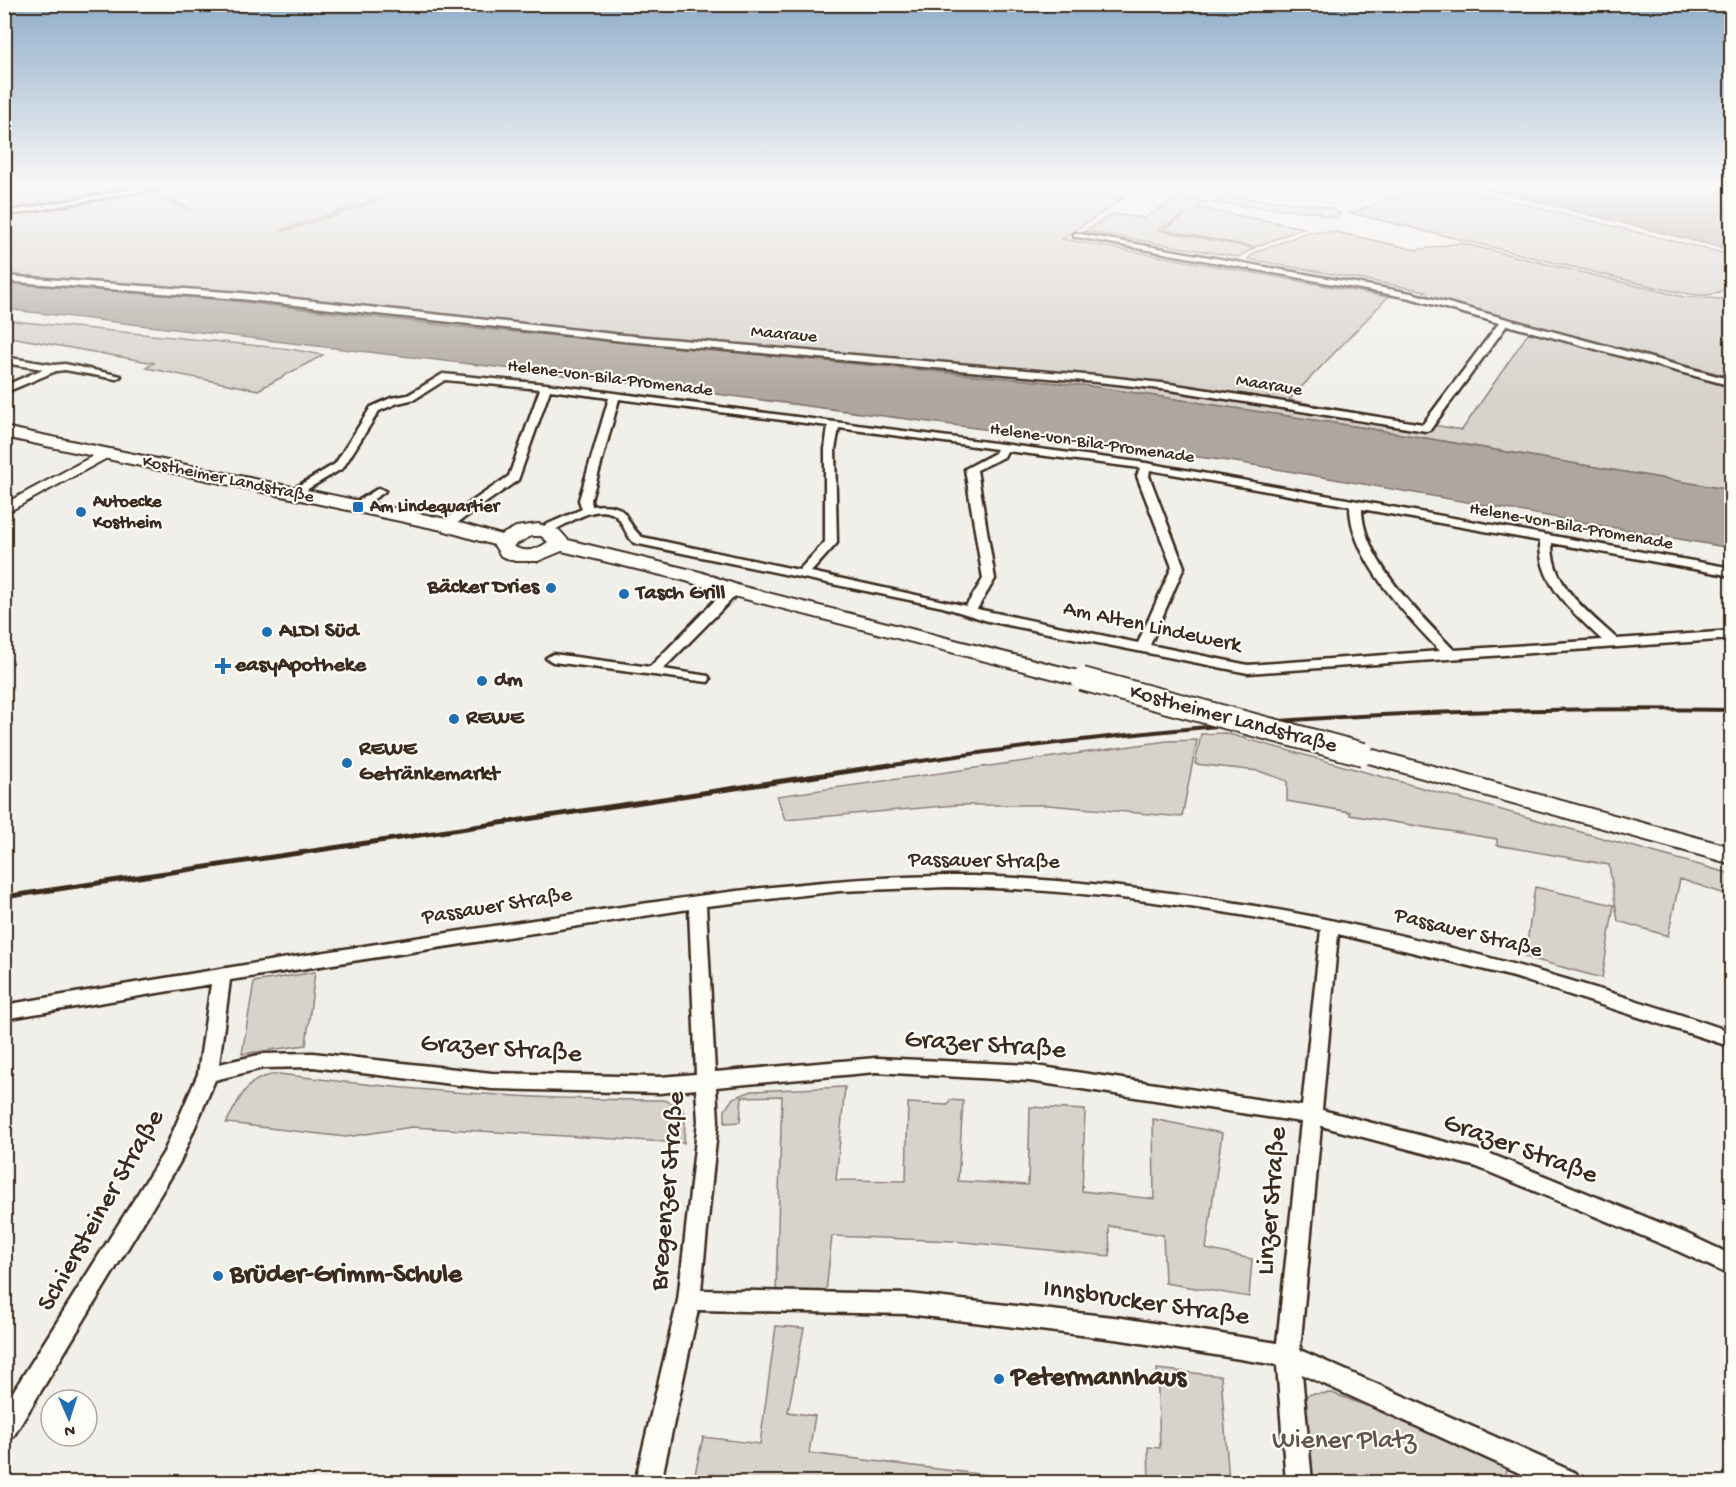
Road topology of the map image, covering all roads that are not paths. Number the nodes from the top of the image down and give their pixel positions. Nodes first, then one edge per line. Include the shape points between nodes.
1 (1194, 256) edge
2 (4, 278) edge
3 (1506, 320) junction
4 (4, 360) edge
5 (54, 368) junction
6 (116, 376) dead end
7 (1731, 383) edge
8 (546, 387) junction
9 (4, 390) edge
10 (615, 396) junction
11 (834, 424) junction
12 (4, 432) edge
13 (1003, 447) junction
14 (104, 454) junction
15 (1146, 466) junction
16 (379, 491) dead end
17 (292, 494) junction
18 (1356, 504) junction
19 (354, 507) junction
20 (4, 510) edge
21 (588, 511) junction
22 (449, 526) junction
23 (1546, 538) junction
24 (550, 540) junction
25 (1731, 572) edge
26 (802, 574) junction
27 (733, 590) junction
28 (969, 611) junction
29 (1731, 635) edge
30 (1613, 643) junction
31 (1142, 648) junction
32 (1450, 654) junction
33 (553, 658) dead end
34 (654, 672) junction
35 (703, 679) dead end
36 (1731, 856) edge
37 (697, 901) junction
38 (1330, 926) junction
39 (222, 974) junction
40 (4, 1012) edge
41 (1731, 1040) edge
42 (208, 1074) junction
43 (708, 1081) junction
44 (1310, 1115) junction
45 (1731, 1266) edge
46 (689, 1300) junction
47 (1288, 1356) junction
48 (4, 1429) edge
49 (1540, 1476) edge
50 (648, 1482) edge
51 (1299, 1482) edge
52 (1567, 1482) edge

1 - 3 street via 1411,296
2 - 3 street, Maaraue via 261,297 623,338 1108,380 1426,428
3 - 7 street
4 - 5 street
5 - 6 street
5 - 9 street
8 - 10 street, Helene-von-Bila-Promenade
8 - 17 street, Helene-von-Bila-Promenade via 443,377 411,397 375,409 339,466
8 - 22 street via 514,478
10 - 11 street, Helene-von-Bila-Promenade
10 - 21 street via 585,500
11 - 13 street, Helene-von-Bila-Promenade
11 - 26 street via 830,449 831,543
12 - 14 main road, Kostheimer Landstraße
13 - 15 street, Helene-von-Bila-Promenade
13 - 28 street via 1000,455 971,469 989,579
14 - 17 main road, Kostheimer Landstraße
14 - 20 street
15 - 18 street, Helene-von-Bila-Promenade
15 - 31 street via 1143,476 1178,567
16 - 19 street
17 - 19 main road, Kostheimer Landstraße
18 - 23 street, Helene-von-Bila-Promenade
18 - 32 street via 1353,514 1358,534 1407,608
19 - 22 main road, Kostheimer Landstraße
21 - 24 street
21 - 26 street, Am Alten Lindewerk via 616,512 624,519 627,531 638,540
22 - 24 main road, Kostheimer Landstraße via 508,538 504,550 514,555 530,556
23 - 25 street, Helene-von-Bila-Promenade
23 - 30 street via 1543,554 1551,577
24 - 27 main road, Kostheimer Landstraße via 687,583
26 - 28 street, Am Alten Lindewerk
27 - 34 street
27 - 36 main road, Kostheimer Landstraße, bridge via 1082,679
28 - 31 street, Am Alten Lindewerk
29 - 30 street, Am Alten Lindewerk
30 - 32 street, Am Alten Lindewerk
31 - 32 street, Am Alten Lindewerk via 1248,669
33 - 34 street
34 - 35 street
37 - 38 street, Passauer Straße via 948,881 1073,887 1196,902
37 - 39 street, Passauer Straße
37 - 43 street, Bregenzer Straße
38 - 41 street, Passauer Straße via 1449,952 1585,990
38 - 44 street, Linzer Straße
39 - 40 street, Passauer Straße
39 - 42 street, Schiersteiner Straße
42 - 43 street, Grazer Straße via 262,1061 313,1060 492,1081 660,1085
42 - 48 street, Schiersteiner Straße via 173,1156
43 - 44 street, Grazer Straße via 876,1065 1029,1073
43 - 46 street, Bregenzer Straße via 708,1121
44 - 45 street, Grazer Straße via 1481,1159
44 - 47 street, Linzer Straße
46 - 47 street, Innsbrucker Straße via 908,1304 1122,1329
46 - 50 street, Bregenzer Straße
47 - 49 street, Innsbrucker Straße
47 - 51 street, Linzer Straße
49 - 52 street, Innsbrucker Straße

